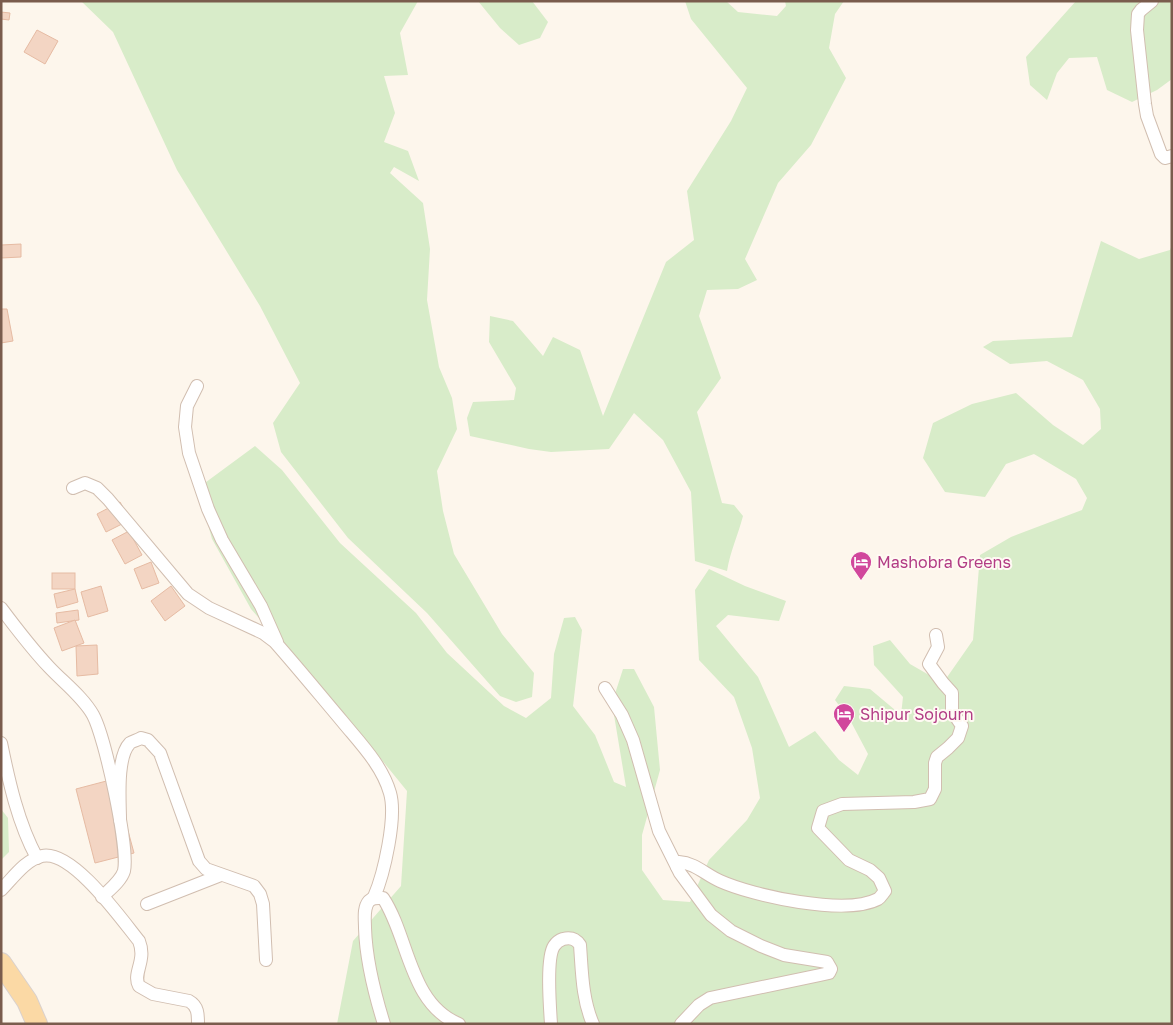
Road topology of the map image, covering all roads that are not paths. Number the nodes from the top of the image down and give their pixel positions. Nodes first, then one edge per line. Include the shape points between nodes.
1 (1152, 1) edge
2 (1172, 156) edge
3 (196, 386) dead end
4 (73, 488) dead end
5 (1, 608) edge
6 (936, 636) dead end
7 (279, 646) junction
8 (605, 688) dead end
9 (1, 743) edge
10 (120, 820) junction
11 (37, 858) junction
12 (677, 867) junction
13 (221, 875) junction
14 (1, 890) edge
15 (102, 897) junction
16 (374, 897) junction
17 (146, 904) dead end
18 (266, 960) dead end
19 (1, 963) edge
20 (37, 1024) edge
21 (198, 1024) edge
22 (384, 1024) edge
23 (459, 1024) edge
24 (551, 1024) edge
25 (593, 1024) edge
26 (681, 1024) edge

1 - 2 street via 1141,10 1137,21 1143,89 1147,116 1161,154 1165,158
3 - 7 street via 187,406 185,427 197,478 222,540 261,606
4 - 7 street via 85,483 97,488 188,594 209,608 263,633
5 - 10 street via 48,667 93,715 104,744
6 - 12 street via 938,647 929,664 952,693 952,710 962,726 958,738 937,756 935,789 930,799 842,804 823,811 818,828 849,860 879,878 886,891 879,899 855,905 783,900 719,881 688,863 679,862
7 - 16 street via 384,776 391,796 391,822 384,871
8 - 12 street via 633,740 659,831
9 - 11 street via 27,840
10 - 13 street via 122,759 130,744 141,738 148,740 160,753 199,861 206,869
10 - 15 street via 124,870 122,877
11 - 14 street via 28,862
11 - 15 street via 52,856 69,864
12 - 26 street via 711,915 731,931 784,954 827,962 830,969 829,973 710,998
13 - 17 street
13 - 18 street via 254,886 260,894
15 - 21 street via 140,942 142,962 136,978 139,986 153,994 194,1004
16 - 22 street via 365,912 365,950
16 - 23 street via 383,898 390,908 415,975 436,1010
19 - 20 main road via 27,1002
24 - 25 street via 551,955 554,945 570,938 580,945 584,996

